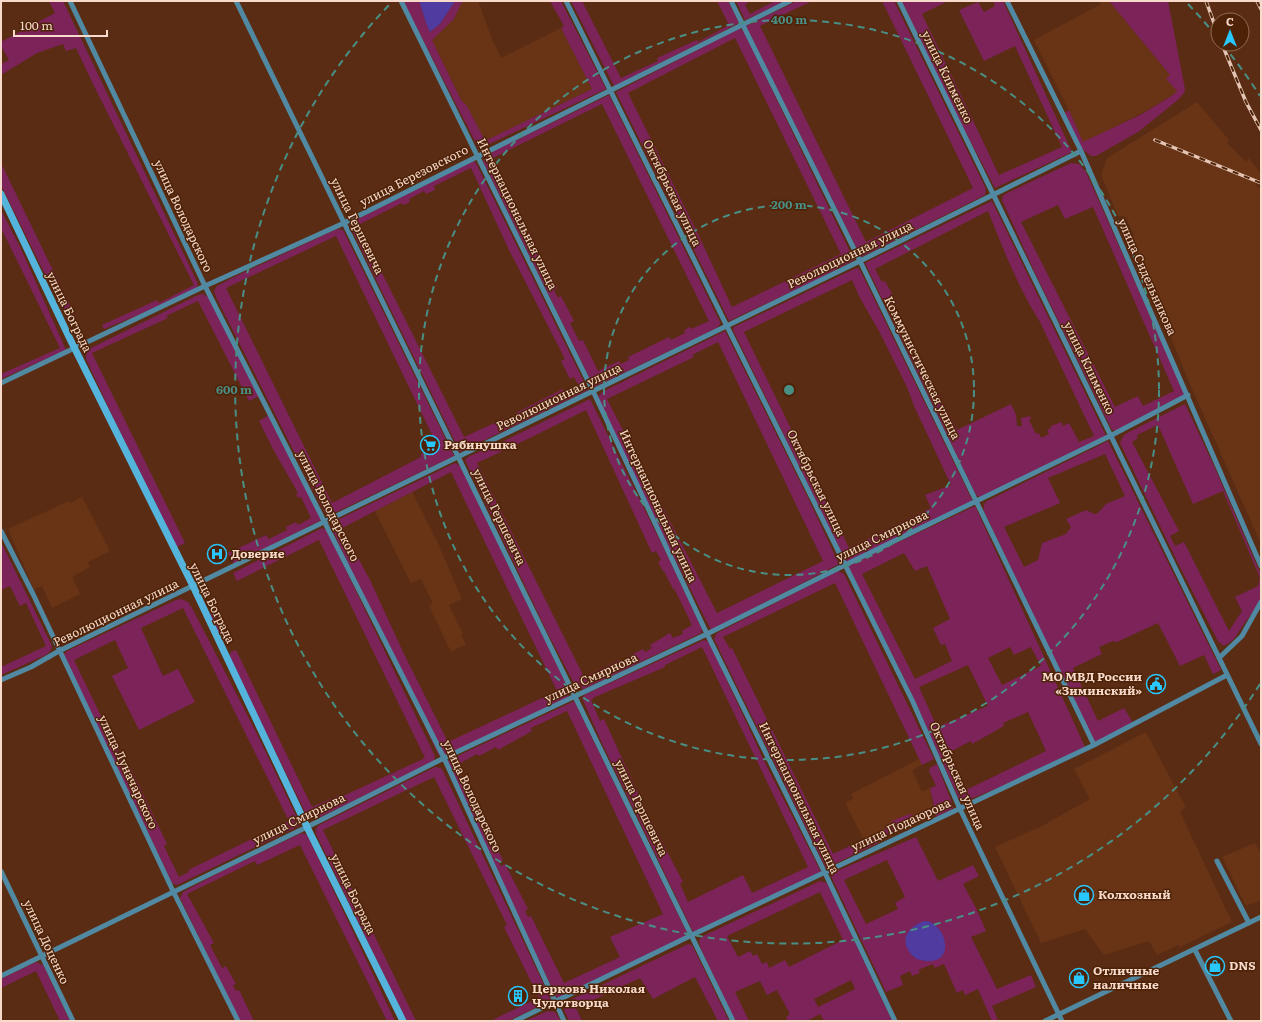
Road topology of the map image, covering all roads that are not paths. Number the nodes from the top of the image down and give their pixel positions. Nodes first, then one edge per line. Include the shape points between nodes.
1 (70, 1) edge
2 (236, 1) edge
3 (401, 1) edge
4 (566, 1) edge
5 (731, 1) edge
6 (790, 1) edge
7 (899, 1) edge
8 (1007, 1) edge
9 (743, 24) junction
10 (610, 90) junction
11 (1081, 151) junction
12 (477, 156) junction
13 (1, 194) edge
14 (994, 195) junction
15 (344, 223) junction
16 (860, 262) junction
17 (206, 286) junction
18 (727, 326) junction
19 (75, 349) junction
20 (1, 383) edge
21 (593, 391) junction
22 (1188, 395) junction
23 (1110, 436) junction
24 (458, 456) junction
25 (975, 502) junction
26 (325, 521) junction
27 (1, 531) edge
28 (845, 565) junction
29 (1261, 566) edge
30 (193, 586) junction
31 (1261, 602) edge
32 (707, 634) junction
33 (60, 651) junction
34 (1219, 658) junction
35 (1228, 675) junction
36 (1, 680) edge
37 (576, 696) junction
38 (1261, 744) edge
39 (1094, 745) junction
40 (444, 758) junction
41 (960, 809) junction
42 (307, 827) junction
43 (1217, 861) dead end
44 (1, 871) edge
45 (824, 872) junction
46 (173, 891) junction
47 (1261, 917) edge
48 (1249, 923) junction
49 (692, 935) junction
50 (1195, 950) junction
51 (41, 956) junction
52 (1, 976) edge
53 (555, 1002) junction
54 (1059, 1015) junction
55 (73, 1021) edge
56 (238, 1021) edge
57 (403, 1021) edge
58 (515, 1021) edge
59 (564, 1021) edge
60 (733, 1021) edge
61 (895, 1021) edge
62 (1045, 1021) edge
63 (1062, 1021) edge
64 (1230, 1021) edge

1 - 17 street, улица Володарского
2 - 15 street, улица Гершевича
3 - 12 street, Интернациональная улица
4 - 10 street, Октябрьская улица
5 - 9 street, Коммунистическая улица
6 - 9 street, улица Березовского
7 - 14 street, улица Клименко
8 - 11 street, улица Сидельникова
9 - 10 street, улица Березовского
9 - 16 street, Коммунистическая улица
10 - 12 street, улица Березовского
10 - 18 street, Октябрьская улица
11 - 14 street, Революционная улица
11 - 22 street, улица Сидельникова
12 - 15 street, улица Березовского
12 - 21 street, Интернациональная улица
13 - 19 street, улица Бограда
14 - 16 street, Революционная улица
14 - 23 street, улица Клименко
15 - 17 street, улица Березовского
15 - 24 street, улица Гершевича
16 - 18 street, Революционная улица
16 - 25 street, Коммунистическая улица
17 - 19 street, улица Березовского
17 - 26 street, улица Володарского
18 - 21 street, Революционная улица
18 - 28 street, Октябрьская улица
19 - 20 street, улица Березовского
19 - 30 street, улица Бограда
21 - 24 street, Революционная улица
21 - 32 street, Интернациональная улица
22 - 23 street, улица Смирнова
22 - 29 street, улица Сидельникова
23 - 25 street, улица Смирнова
23 - 34 street, улица Клименко
24 - 26 street, Революционная улица
24 - 37 street, улица Гершевича
25 - 28 street, улица Смирнова
25 - 39 street, Коммунистическая улица
26 - 30 street, Революционная улица
26 - 40 street, улица Володарского
27 - 33 street, улица Луначарского
28 - 32 street, улица Смирнова
28 - 41 street, Октябрьская улица via 912,700
30 - 33 street, Революционная улица
30 - 42 street, улица Бограда
31 - 34 street via 1242,636
32 - 37 street, улица Смирнова
32 - 45 street, Интернациональная улица
33 - 36 street, Революционная улица via 31,668
33 - 46 street, улица Луначарского
34 - 35 street, улица Клименко
35 - 38 street, улица Клименко
35 - 39 street, улица Подаюрова
37 - 40 street, улица Смирнова
37 - 49 street, улица Гершевича
39 - 41 street, улица Подаюрова
40 - 42 street, улица Смирнова
40 - 53 street, улица Володарского
41 - 45 street, улица Подаюрова
41 - 54 street, Октябрьская улица
42 - 46 street, улица Смирнова
42 - 57 street, улица Бограда
43 - 48 street
44 - 51 street, улица Доценко
45 - 49 street, улица Подаюрова
45 - 61 street, Интернациональная улица
46 - 51 street, улица Смирнова
46 - 56 street, улица Луначарского
47 - 48 street
48 - 50 street
49 - 53 street, улица Подаюрова
49 - 60 street, улица Гершевича
50 - 54 street
50 - 64 street
51 - 52 street, улица Смирнова
51 - 55 street, улица Доценко
53 - 58 street, улица Подаюрова
53 - 59 street, улица Володарского
54 - 62 street
54 - 63 street, Октябрьская улица

